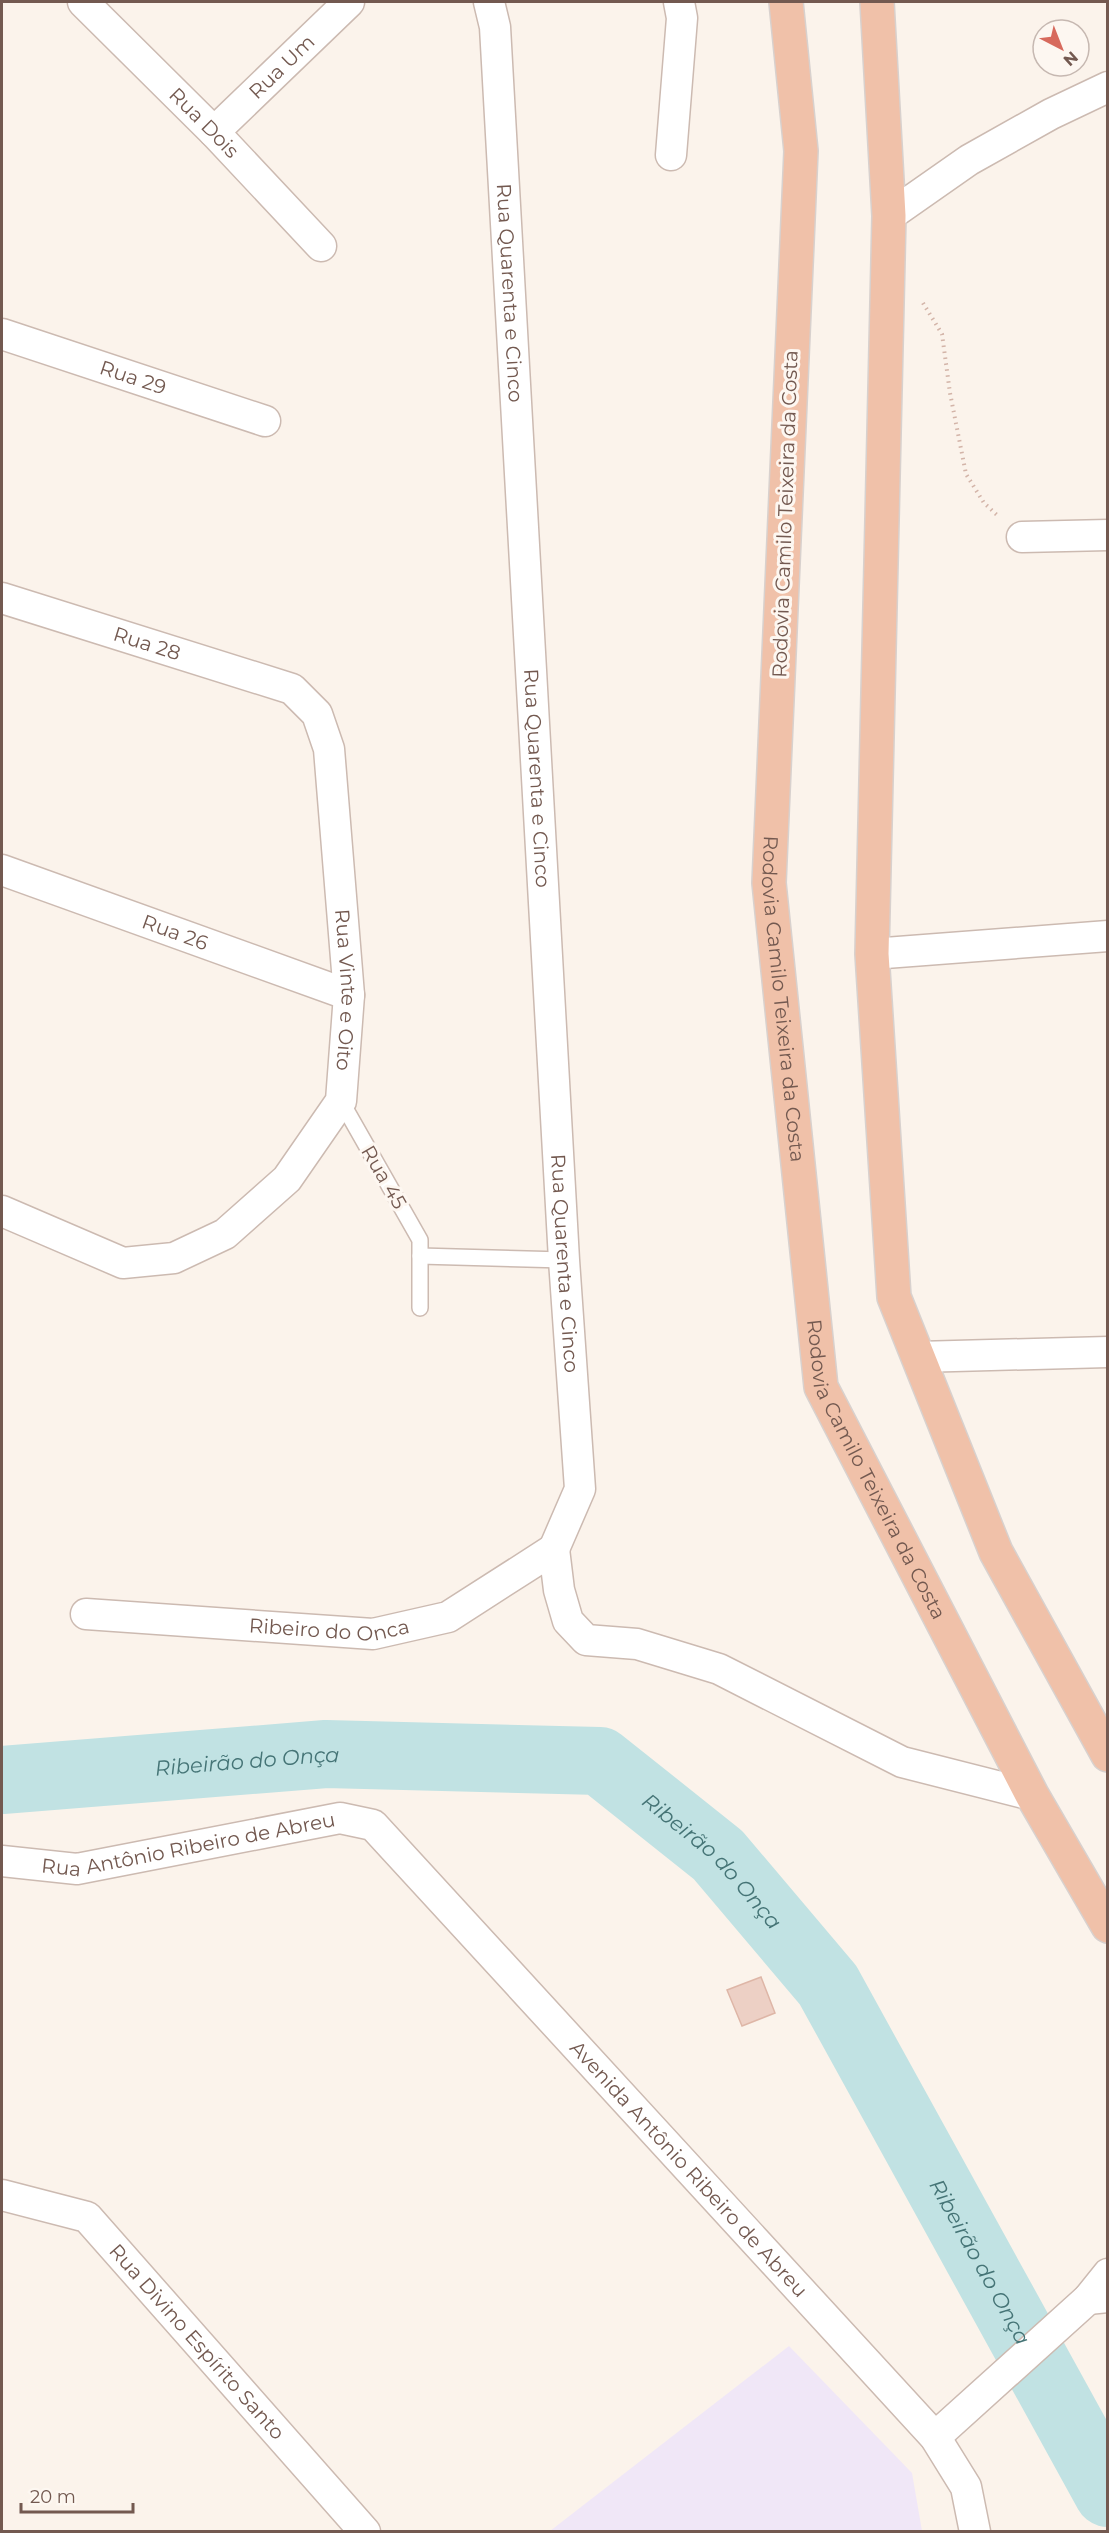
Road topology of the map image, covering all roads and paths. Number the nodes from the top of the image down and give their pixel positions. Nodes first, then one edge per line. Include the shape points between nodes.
1 (83, 2) edge
2 (349, 2) edge
3 (489, 2) edge
4 (680, 2) edge
5 (786, 2) edge
6 (877, 2) edge
7 (1107, 87) edge
8 (214, 132) junction
9 (671, 155) dead end
10 (889, 216) junction
11 (321, 246) dead end
12 (918, 295) dead end
13 (2, 334) edge
14 (265, 421) dead end
15 (1107, 535) edge
16 (1022, 537) joint
17 (2, 598) edge
18 (292, 689) joint
19 (2, 870) edge
20 (1107, 936) edge
21 (872, 954) junction
22 (349, 995) junction
23 (341, 1101) junction
24 (2, 1211) edge
25 (420, 1256) junction
26 (564, 1260) junction
27 (420, 1308) dead end
28 (1107, 1352) edge
29 (918, 1358) junction
30 (554, 1549) junction
31 (86, 1614) dead end
32 (1107, 1755) edge
33 (1032, 1795) junction
34 (373, 1825) joint
35 (2, 1861) edge
36 (1107, 1926) edge
37 (2, 2195) edge
38 (1107, 2274) edge
39 (1090, 2302) edge
40 (935, 2437) junction
41 (365, 2532) edge
42 (975, 2532) edge

1 - 8 street, Rua Dois
2 - 8 street, Rua Um
3 - 26 street, Rua Quarenta e Cinco via 496,39
4 - 9 street
5 - 33 highway, Rodovia Camilo Teixeira da Costa via 801,151 769,883 821,1387
6 - 10 highway
7 - 10 street via 969,160
8 - 11 street, Rua Dois
10 - 21 highway
12 - 16 path via 942,334 966,474 984,502
13 - 14 street, Rua 29
15 - 16 street
17 - 18 street, Rua 28
18 - 22 street, Rua Vinte e Oito via 317,714 329,749
19 - 22 street, Rua 26
20 - 21 street
21 - 29 highway via 894,1297
22 - 23 street, Rua Vinte e Oito
23 - 24 street via 287,1179 225,1234 174,1258 123,1263
23 - 25 lane, Rua 45 via 420,1240
25 - 26 lane
25 - 27 lane, Rua 45
26 - 30 street, Rua Quarenta e Cinco via 580,1489
28 - 29 street
29 - 32 highway via 996,1552
30 - 31 street, Ribeiro do Onca via 448,1617 373,1634
30 - 33 street via 568,1621 586,1640 637,1644 719,1669 902,1762
33 - 36 highway, Rodovia Camilo Teixeira da Costa
34 - 35 street, Rua Antônio Ribeiro de Abreu via 340,1818 77,1869
34 - 40 street, Avenida Antônio Ribeiro de Abreu
37 - 41 street, Rua Divino Espírito Santo via 87,2217
38 - 39 street
39 - 40 street
40 - 42 street, Avenida Antônio Ribeiro de Abreu via 966,2487

